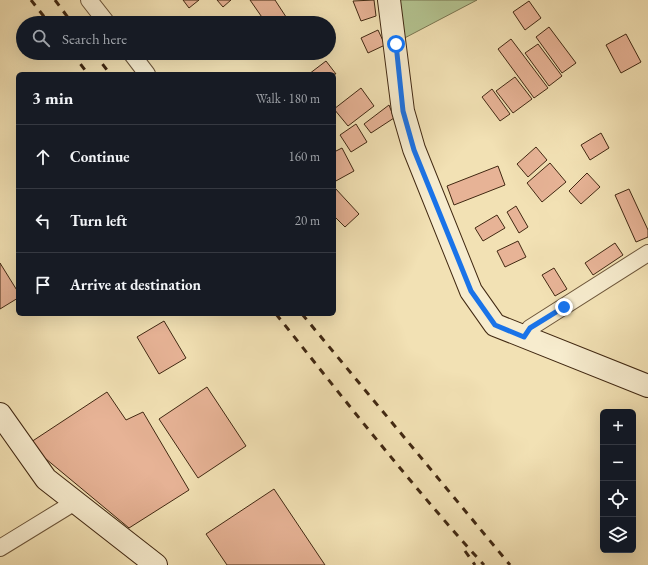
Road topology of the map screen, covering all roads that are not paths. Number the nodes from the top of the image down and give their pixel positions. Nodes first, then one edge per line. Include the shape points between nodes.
1 (89, 0) edge
2 (389, 0) edge
3 (102, 16) edge
4 (136, 60) edge
5 (145, 72) edge
6 (648, 253) edge
7 (524, 337) junction
8 (648, 386) edge
9 (0, 414) edge
10 (75, 502) junction
11 (0, 548) edge
12 (156, 565) edge

1 - 3 street
2 - 7 street via 403,111 414,150 440,215 471,291 495,325
4 - 5 street
6 - 7 street via 530,328
7 - 8 street
9 - 10 street via 46,479
10 - 11 street
10 - 12 street

